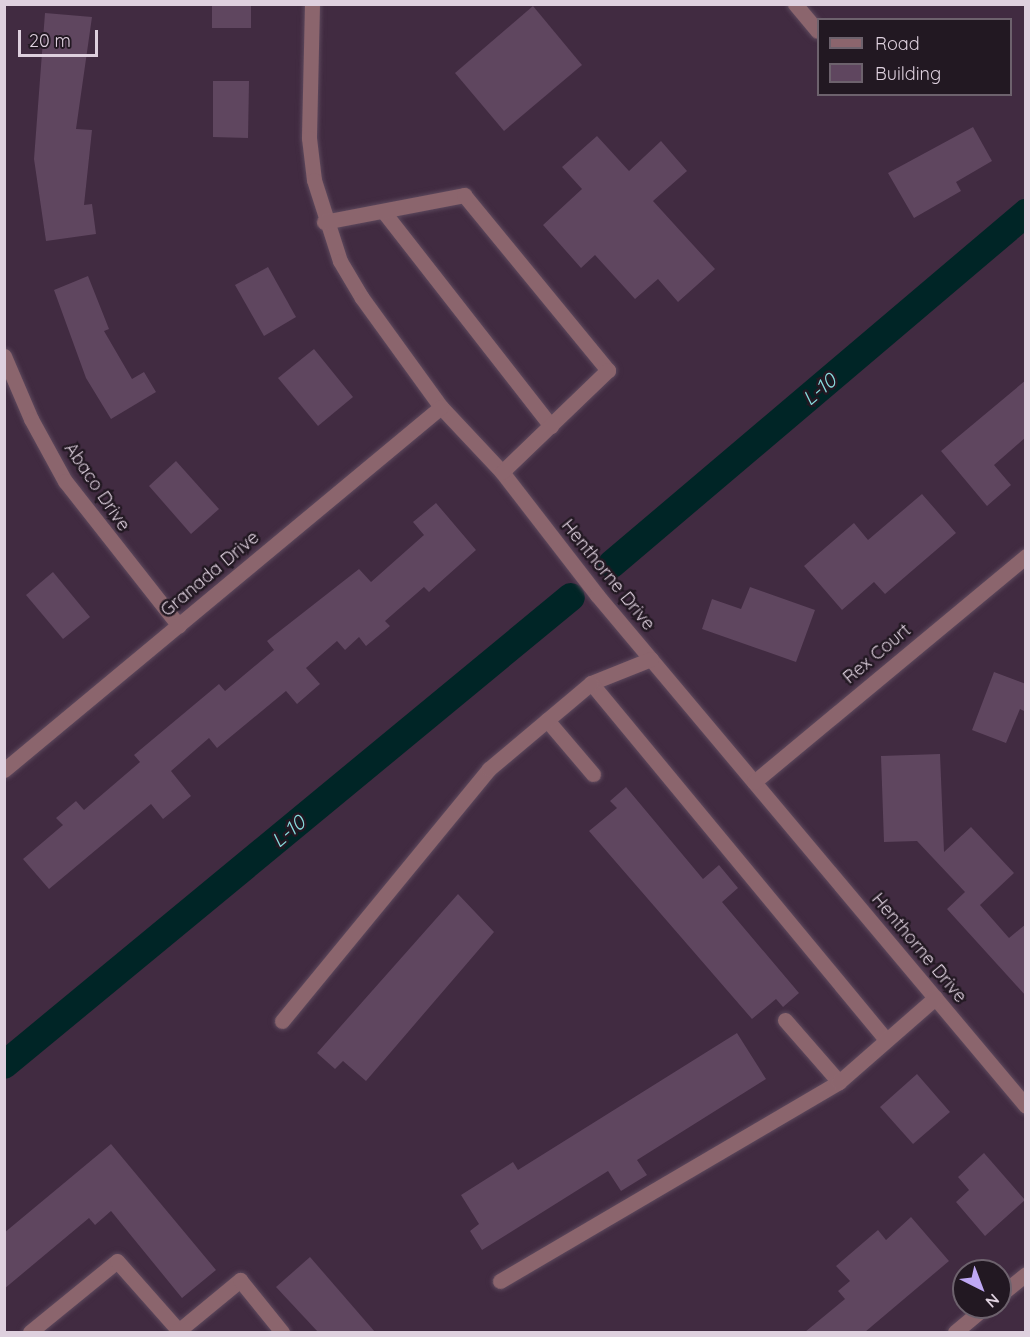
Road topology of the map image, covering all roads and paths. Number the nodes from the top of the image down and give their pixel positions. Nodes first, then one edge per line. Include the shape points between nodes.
1 (312, 4) edge
2 (795, 4) edge
3 (817, 30) edge
4 (383, 211) junction
5 (324, 222) junction
6 (4, 356) edge
7 (441, 406) junction
8 (550, 426) junction
9 (502, 472) junction
10 (1026, 556) edge
11 (178, 626) junction
12 (651, 659) junction
13 (591, 683) junction
14 (547, 720) junction
15 (4, 770) edge
16 (593, 774) dead end
17 (754, 782) junction
18 (935, 998) junction
19 (785, 1020) dead end
20 (282, 1021) dead end
21 (886, 1040) junction
22 (839, 1082) junction
23 (1026, 1106) edge
24 (1026, 1274) edge
25 (500, 1281) dead end
26 (1012, 1285) edge
27 (971, 1319) edge
28 (30, 1332) edge
29 (178, 1332) edge
30 (282, 1332) edge
31 (955, 1332) edge

1 - 5 street, Henthorne Drive via 309,138
2 - 3 street
4 - 5 street
4 - 8 street
4 - 8 street via 464,195 608,369
5 - 7 street, Henthorne Drive via 362,298
6 - 11 street, Abaco Drive via 31,419 65,481
7 - 9 street, Henthorne Drive
7 - 11 street, Granada Drive
8 - 9 street
9 - 12 street, Henthorne Drive
10 - 17 street, Rex Court
11 - 15 street, Granada Drive
12 - 13 street
12 - 17 street, Henthorne Drive
13 - 14 street
13 - 21 street
14 - 16 street
14 - 20 street via 489,769
17 - 18 street, Henthorne Drive
18 - 21 street
18 - 23 street, Henthorne Drive
19 - 22 street
21 - 22 street
22 - 25 street
24 - 26 street
27 - 31 street
28 - 29 street via 117,1261
29 - 30 street via 240,1280

